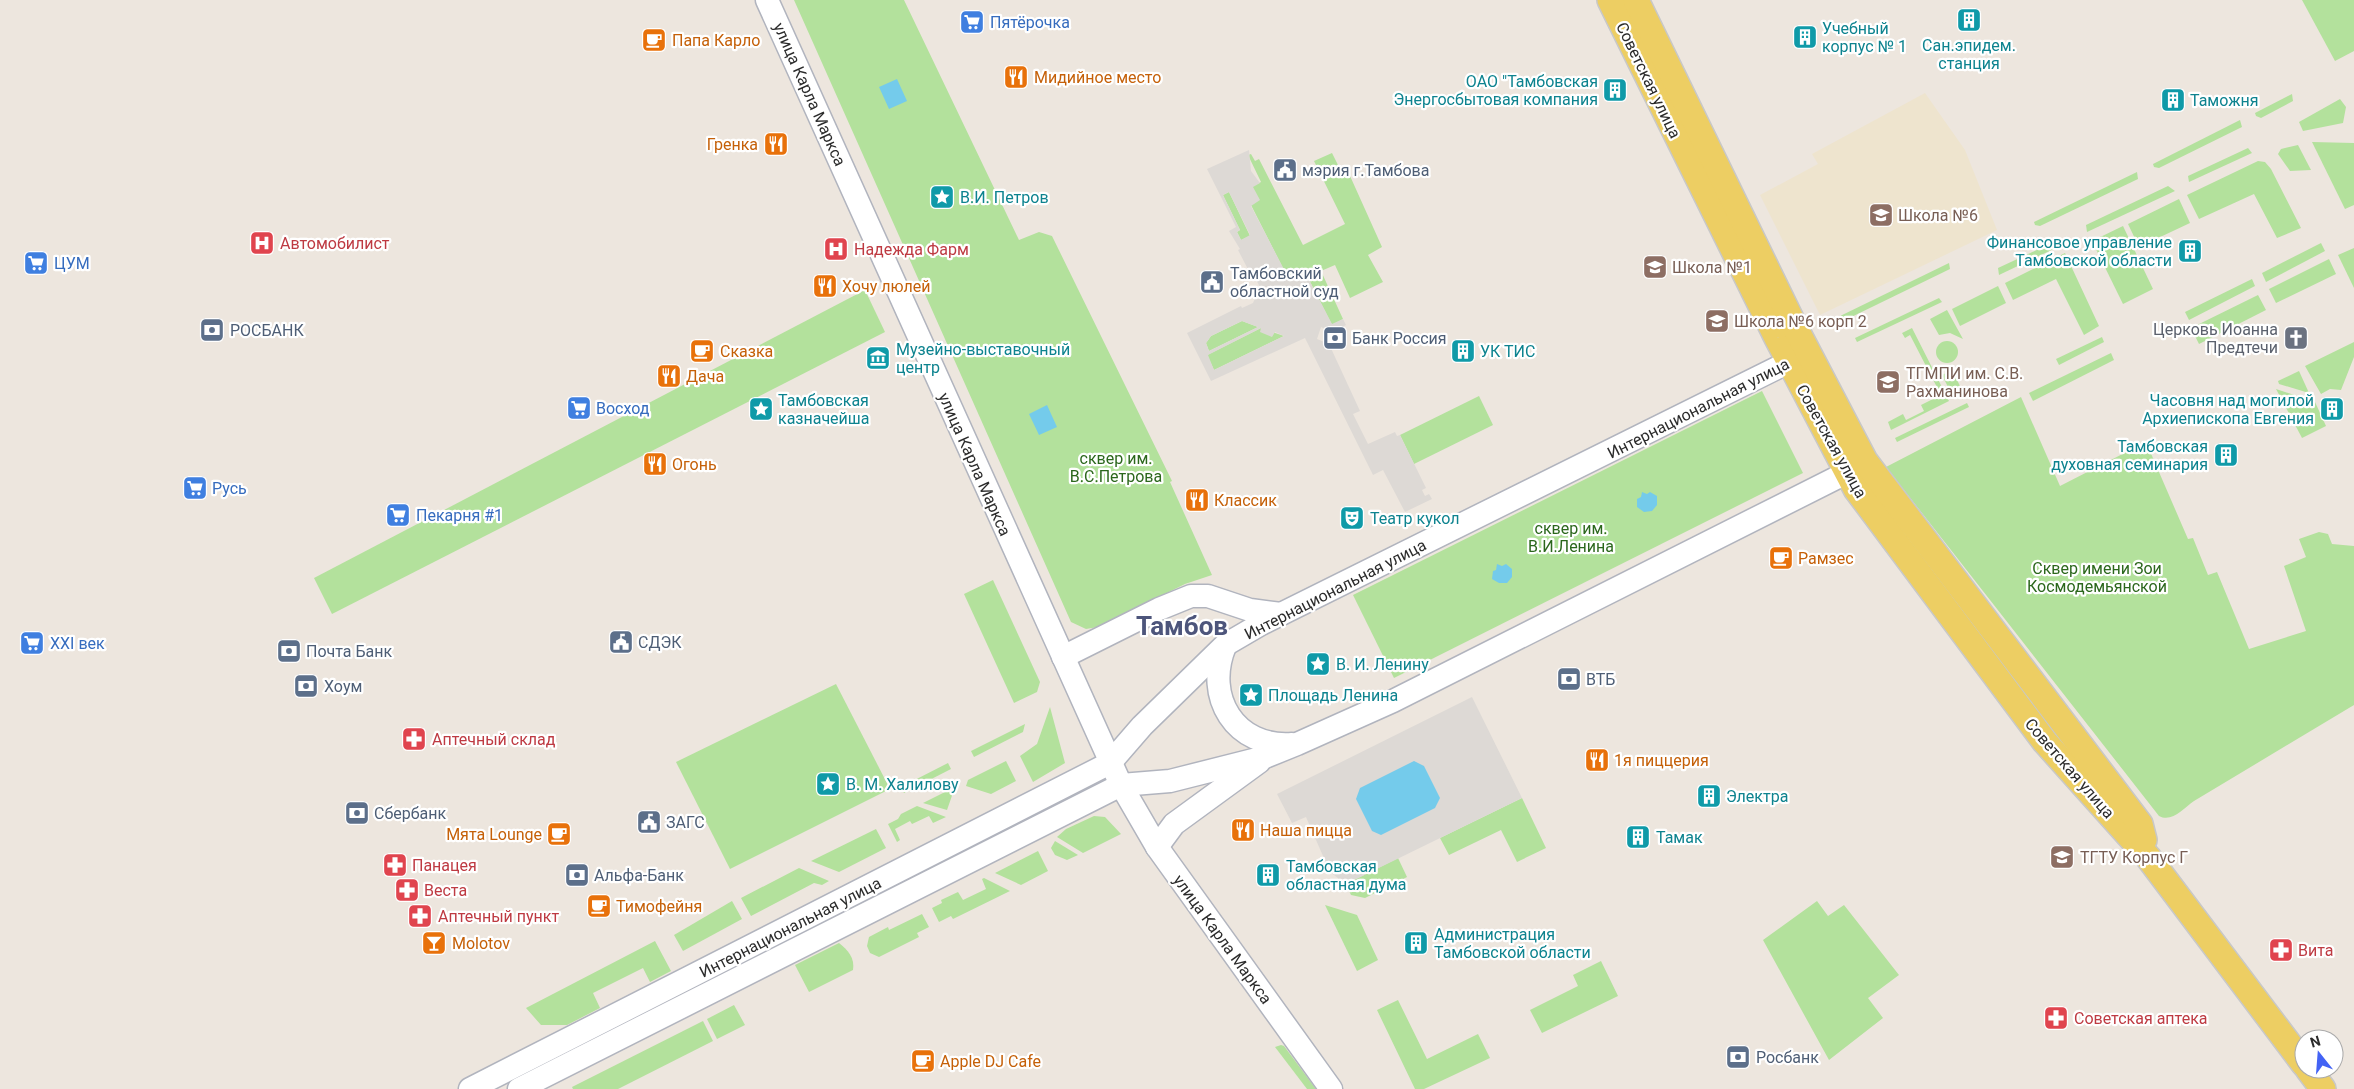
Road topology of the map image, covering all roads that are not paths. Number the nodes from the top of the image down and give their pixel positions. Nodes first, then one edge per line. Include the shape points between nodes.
1 (767, 0) edge
2 (1610, 0) edge
3 (1636, 0) edge
4 (1799, 357) junction
5 (1856, 467) junction
6 (1281, 614) junction
7 (1226, 645) junction
8 (1062, 658) junction
9 (1297, 744) junction
10 (1265, 757) junction
11 (1110, 763) junction
12 (1121, 785) junction
13 (1157, 847) junction
14 (2294, 1051) edge
15 (534, 1056) junction
16 (544, 1076) junction
17 (470, 1089) edge
18 (519, 1089) edge
19 (1331, 1089) edge

1 - 8 main road, улица Карла Маркса
2 - 4 main road, Советская улица
3 - 4 main road, Советская улица
4 - 5 main road, Советская улица
4 - 6 main road, Интернациональная улица
5 - 9 main road, Интернациональная улица via 1393,701
5 - 14 main road, Советская улица via 2140,824 2148,857
6 - 7 main road, Интернациональная улица
6 - 8 main road via 1250,610 1208,596 1191,596
7 - 9 main road via 1217,674 1220,697 1230,717 1240,728 1267,743
7 - 11 main road, Интернациональная улица via 1142,726
8 - 11 main road, улица Карла Маркса
9 - 10 main road, Интернациональная улица
10 - 12 main road, Интернациональная улица via 1170,781
10 - 13 main road via 1174,824
11 - 12 main road
11 - 15 main road, Интернациональная улица
12 - 13 main road, улица Карла Маркса
12 - 16 main road, Интернациональная улица
13 - 19 main road, улица Карла Маркса
15 - 16 main road
15 - 17 main road, Интернациональная улица
16 - 18 main road, Интернациональная улица

